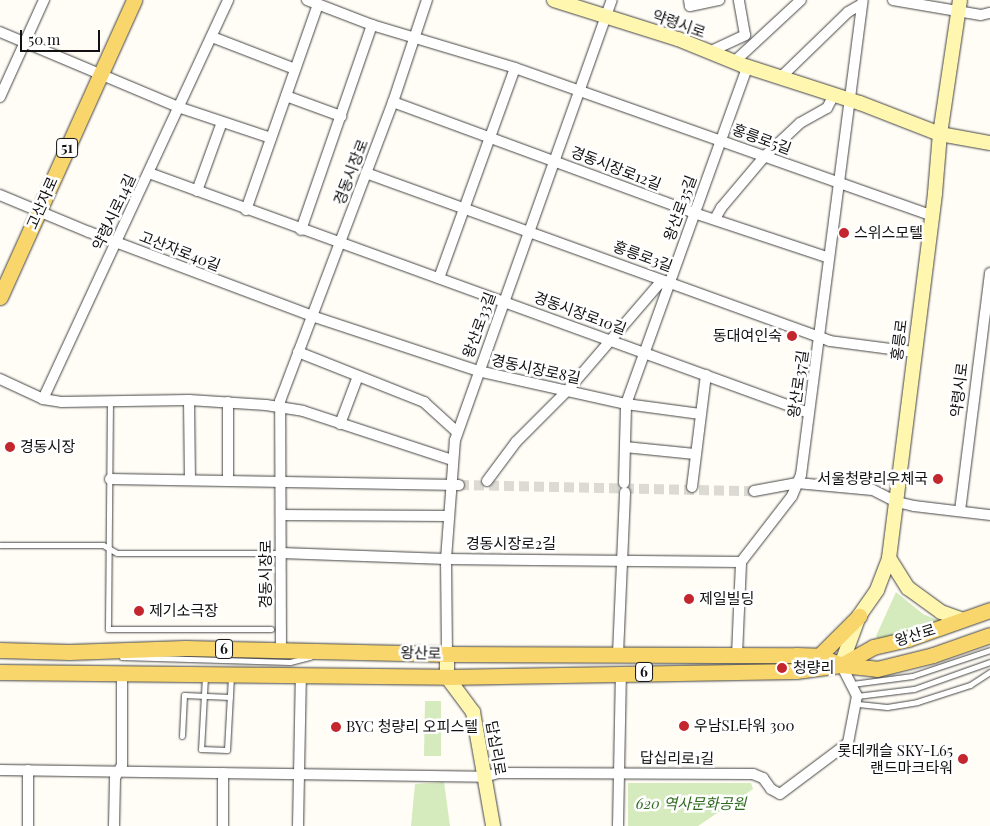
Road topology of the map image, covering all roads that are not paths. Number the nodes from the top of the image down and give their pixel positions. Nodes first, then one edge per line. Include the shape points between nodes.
1 (44, 0) edge
2 (134, 0) edge
3 (228, 0) edge
4 (307, 0) edge
5 (426, 0) edge
6 (554, 0) edge
7 (612, 0) edge
8 (688, 0) edge
9 (719, 0) edge
10 (739, 0) edge
11 (801, 0) edge
12 (893, 0) edge
13 (862, 2) edge
14 (318, 4) junction
15 (960, 5) edge
16 (990, 13) edge
17 (605, 18) junction
18 (372, 25) junction
19 (0, 32) edge
20 (212, 37) junction
21 (414, 38) junction
22 (25, 43) junction
23 (709, 52) junction
24 (740, 64) junction
25 (514, 68) junction
26 (296, 69) junction
27 (101, 76) junction
28 (781, 77) junction
29 (580, 92) junction
30 (834, 95) junction
31 (286, 96) junction
32 (0, 97) edge
33 (850, 100) junction
34 (393, 102) junction
35 (178, 107) junction
36 (341, 116) junction
37 (222, 122) junction
38 (940, 134) junction
39 (271, 138) junction
40 (488, 140) junction
41 (722, 140) junction
42 (990, 143) edge
43 (765, 156) junction
44 (554, 161) junction
45 (149, 173) junction
46 (366, 173) junction
47 (839, 184) junction
48 (197, 191) junction
49 (0, 195) edge
50 (464, 208) junction
51 (246, 210) junction
52 (38, 211) junction
53 (694, 214) junction
54 (932, 216) junction
55 (715, 220) junction
56 (301, 230) junction
57 (529, 231) junction
58 (340, 242) junction
59 (116, 243) junction
60 (829, 258) junction
61 (990, 273) edge
62 (439, 278) junction
63 (670, 281) junction
64 (0, 296) edge
65 (503, 301) junction
66 (312, 316) junction
67 (820, 338) junction
68 (612, 341) junction
69 (298, 352) junction
70 (644, 352) junction
71 (914, 352) junction
72 (478, 371) junction
73 (706, 375) junction
74 (358, 376) junction
75 (0, 379) edge
76 (567, 391) junction
77 (110, 399) junction
78 (43, 400) junction
79 (189, 400) junction
80 (228, 402) junction
81 (626, 404) junction
82 (280, 407) junction
83 (809, 413) junction
84 (700, 414) junction
85 (340, 424) junction
86 (457, 432) junction
87 (625, 447) junction
88 (695, 454) junction
89 (452, 460) junction
90 (110, 479) junction
91 (190, 480) junction
92 (228, 480) junction
93 (281, 481) junction
94 (487, 481) dead end
95 (797, 483) junction
96 (454, 484) junction
97 (692, 487) dead end
98 (754, 491) tunnel mouth
99 (897, 502) junction
100 (960, 511) junction
101 (281, 515) junction
102 (990, 515) edge
103 (449, 516) junction
104 (0, 544) edge
105 (110, 549) junction
106 (281, 553) junction
107 (889, 558) junction
108 (446, 559) junction
109 (621, 559) junction
110 (741, 562) junction
111 (990, 610) edge
112 (859, 616) junction
113 (963, 620) junction
114 (271, 629) dead end
115 (990, 635) edge
116 (0, 650) edge
117 (281, 650) junction
118 (990, 650) edge
119 (69, 652) junction
120 (338, 652) junction
121 (447, 654) junction
122 (618, 654) junction
123 (737, 655) junction
124 (819, 656) junction
125 (990, 662) edge
126 (841, 665) junction
127 (0, 672) edge
128 (621, 672) junction
129 (990, 672) edge
130 (122, 673) junction
131 (205, 673) junction
132 (231, 674) junction
133 (301, 674) junction
134 (447, 677) junction
135 (851, 684) junction
136 (204, 696) junction
137 (230, 697) junction
138 (858, 700) junction
139 (182, 736) dead end
140 (0, 770) edge
141 (28, 770) junction
142 (119, 771) junction
143 (223, 772) junction
144 (619, 772) junction
145 (299, 773) junction
146 (484, 777) junction
147 (28, 826) edge
148 (114, 826) edge
149 (223, 826) edge
150 (298, 826) edge
151 (493, 826) edge
152 (618, 826) edge

1 - 22 street
2 - 27 main road, 고산자로 / 51
3 - 20 street, 약령시로14길
4 - 14 street, 홍릉로5길
5 - 21 street, 경동시장로
6 - 17 main road, 약령시로
7 - 17 street, 왕산로33길
8 - 9 street, 약령시로 via 690,6
10 - 23 street, 약령시로 via 745,35
11 - 24 street
12 - 15 street
13 - 28 street
13 - 33 street, 왕산로37길
14 - 18 street, 홍릉로5길
14 - 26 street
15 - 16 street via 981,15
15 - 38 main road, 홍릉로
17 - 23 main road, 약령시로
17 - 29 street, 왕산로33길
18 - 21 street, 홍릉로5길
18 - 36 street
19 - 22 street
20 - 26 street
20 - 35 street, 약령시로14길
21 - 25 street, 홍릉로5길
21 - 34 street, 경동시장로
22 - 27 street
22 - 32 street
23 - 24 main road, 약령시로
24 - 28 main road, 약령시로
24 - 41 street, 왕산로35길
25 - 29 street, 홍릉로5길
25 - 40 street
26 - 31 street
27 - 35 street
27 - 52 main road, 고산자로 / 51
28 - 30 main road, 약령시로
29 - 41 street, 홍릉로5길
29 - 44 street, 왕산로33길
30 - 33 main road, 약령시로
30 - 43 street via 828,108 800,123
31 - 36 street
31 - 39 street
33 - 38 main road, 약령시로
33 - 47 street, 왕산로37길
34 - 40 street, 경동시장로12길
34 - 46 street, 경동시장로
35 - 37 street
35 - 45 street, 약령시로14길
36 - 56 street
37 - 39 street
37 - 48 street
38 - 42 main road, 약령시로
38 - 54 main road, 홍릉로
39 - 51 street
40 - 44 street, 경동시장로12길
40 - 50 street
41 - 43 street, 홍릉로5길
41 - 53 street, 왕산로35길
43 - 47 street, 홍릉로5길
43 - 55 street via 720,208
44 - 53 street, 경동시장로12길
44 - 57 street, 왕산로33길
45 - 48 street, 경동시장로10길
45 - 59 street, 약령시로14길
46 - 50 street, 홍릉로3길
46 - 58 street, 경동시장로
47 - 54 street, 홍릉로5길
47 - 60 street, 왕산로37길
48 - 51 street, 경동시장로10길
49 - 52 street, 고산자로40길
50 - 57 street, 홍릉로3길
50 - 62 street
51 - 56 street, 경동시장로10길
52 - 59 street, 고산자로40길
52 - 64 main road, 고산자로 / 51
53 - 55 street, 경동시장로12길
53 - 63 street, 왕산로35길
54 - 71 main road, 홍릉로
55 - 60 street, 경동시장로12길
56 - 58 street, 경동시장로10길
57 - 63 street, 홍릉로3길
57 - 65 street, 왕산로33길
58 - 62 street, 경동시장로10길
58 - 66 street, 경동시장로
59 - 66 street, 고산자로40길
59 - 78 street, 약령시로14길
60 - 67 street, 왕산로37길
61 - 100 street, 약령시로
62 - 65 street, 경동시장로10길
63 - 67 street, 홍릉로3길
63 - 68 street via 660,284
63 - 70 street, 왕산로35길
65 - 68 street, 경동시장로10길
65 - 72 street, 왕산로33길
66 - 69 street, 경동시장로
66 - 72 street, 경동시장로8길
67 - 71 street, 홍릉로3길
67 - 83 street, 왕산로37길
68 - 70 street, 경동시장로10길
68 - 76 street
69 - 74 street
69 - 82 street, 경동시장로
70 - 73 street, 경동시장로10길
70 - 81 street, 왕산로35길
71 - 99 main road, 홍릉로
72 - 76 street, 경동시장로8길
72 - 86 street, 왕산로33길
73 - 83 street, 경동시장로10길
73 - 84 street
74 - 85 street
74 - 86 street via 424,402
75 - 78 street
76 - 81 street, 경동시장로8길
76 - 94 street via 516,442
77 - 78 street
77 - 79 street
77 - 90 lane
79 - 80 street
79 - 91 street
80 - 82 street
80 - 92 street
81 - 84 street, 경동시장로8길
81 - 87 street, 왕산로35길
82 - 85 street
82 - 93 street, 경동시장로
83 - 95 street, 왕산로37길
84 - 88 street
85 - 89 street
86 - 89 street, 왕산로33길
87 - 88 street
87 - 109 street, 왕산로35길
88 - 97 street
89 - 96 street, 왕산로33길
90 - 91 street
90 - 105 lane
91 - 92 street
92 - 93 street
93 - 96 street
93 - 101 street, 경동시장로
95 - 98 street
95 - 99 street via 873,490
95 - 110 street, 왕산로37길 via 792,496
96 - 103 street, 왕산로33길
99 - 100 street
99 - 107 main road, 홍릉로
100 - 102 street
101 - 103 street
101 - 106 street, 경동시장로
103 - 108 street, 왕산로33길
104 - 105 lane via 103,545
105 - 106 lane via 117,553
105 - 114 lane via 108,629
106 - 108 street, 경동시장로2길
106 - 117 street, 경동시장로
107 - 112 main road, 홍릉로 via 877,590
107 - 113 main road via 908,588 941,612
108 - 109 street, 경동시장로2길
108 - 121 street, 왕산로33길
109 - 110 street, 경동시장로2길
109 - 122 street, 왕산로35길
110 - 123 street
111 - 113 main road, 왕산로 / 6
112 - 124 main road
112 - 126 main road, 홍릉로
113 - 126 main road, 왕산로 / 6 via 873,647
115 - 126 main road, 왕산로 / 6 via 886,668
116 - 119 main road, 왕산로 / 6
117 - 119 main road, 왕산로 / 6 via 185,648
117 - 120 main road, 왕산로 / 6
118 - 135 lane via 912,676
119 - 120 lane via 138,659 290,662
120 - 121 main road, 왕산로 / 6
121 - 122 main road, 왕산로 / 6
121 - 134 main road
122 - 123 main road, 왕산로 / 6
123 - 124 main road, 왕산로 / 6
124 - 126 main road, 왕산로 / 6
125 - 138 lane via 914,689
126 - 128 main road, 왕산로 / 6 via 796,671
126 - 135 street
127 - 130 main road, 왕산로 / 6
128 - 134 main road, 왕산로 / 6
128 - 144 street
129 - 138 lane via 970,684 916,702 887,707
130 - 131 main road, 왕산로 / 6
130 - 142 street via 122,765
131 - 132 main road, 왕산로 / 6
131 - 136 lane
132 - 133 main road, 왕산로 / 6
132 - 137 lane
133 - 134 main road, 왕산로 / 6
133 - 145 street
134 - 146 main road, 답십리로 via 473,712
135 - 138 street
136 - 137 lane
136 - 137 lane via 201,749 227,750
136 - 139 lane via 184,695
138 - 144 street, 답십리로1길 via 847,745 780,794 771,789 764,778 753,774
140 - 141 street, 답십리로1길
141 - 142 street, 답십리로1길
141 - 147 street
142 - 143 street, 답십리로1길
142 - 148 street via 115,778
143 - 145 street, 답십리로1길
143 - 149 street
144 - 146 street, 답십리로1길 via 498,773
144 - 152 street
145 - 146 street, 답십리로1길
145 - 150 street
146 - 151 main road, 답십리로

